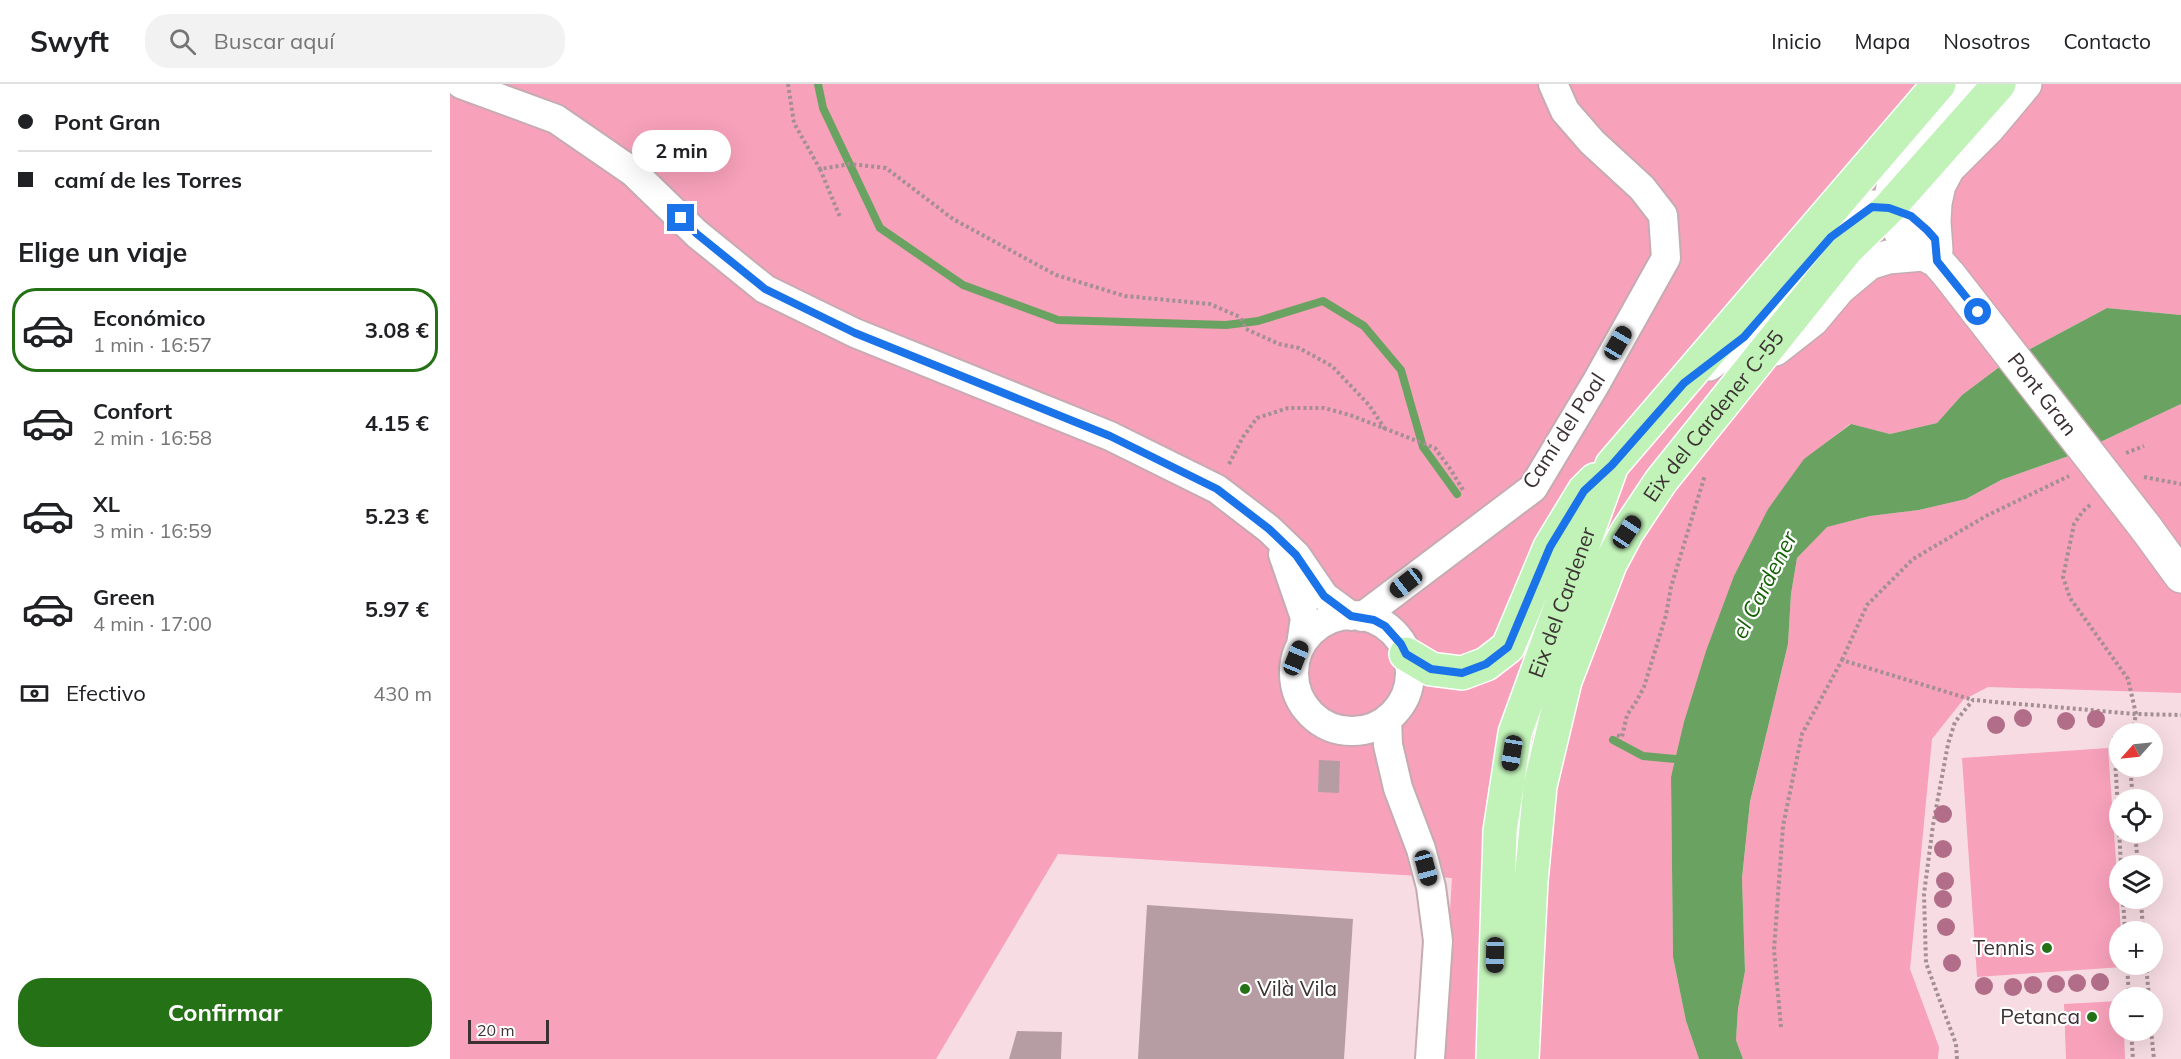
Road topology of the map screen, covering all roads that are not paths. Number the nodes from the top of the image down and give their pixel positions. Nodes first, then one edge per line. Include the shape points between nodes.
1 (461, 84) edge
2 (1553, 84) edge
3 (1939, 84) edge
4 (1972, 84) edge
5 (1999, 84) edge
6 (2025, 84) edge
7 (1889, 208) junction
8 (1936, 257) junction
9 (1753, 367) junction
10 (1684, 383) junction
11 (1612, 465) junction
12 (1269, 529) junction
13 (1422, 571) junction
14 (2181, 576) edge
15 (1357, 616) junction
16 (1400, 644) junction
17 (1301, 645) junction
18 (1387, 719) junction
19 (1346, 731) junction
20 (1398, 788) junction
21 (1430, 1059) edge
22 (1493, 1059) edge
23 (1522, 1059) edge

1 - 12 street via 556,119 633,172 697,234 765,289 855,333 1110,436 1217,489
2 - 13 street, Camí del Poal via 1565,111 1642,188 1663,215 1666,258 1533,488
3 - 10 main road, Eix del Cardener
4 - 7 street via 1896,172
5 - 7 main road, Eix del Cardener C-55
6 - 8 street via 1948,168 1939,185 1934,222
7 - 8 street, Pont Gran via 1911,216
7 - 9 main road, Eix del Cardener C-55 via 1847,249
7 - 10 street via 1872,207 1831,237 1744,337
8 - 9 street via 1888,257 1869,263 1839,288 1812,320
8 - 14 street, Pont Gran, bridge
9 - 23 main road, Eix del Cardener C-55 via 1661,481 1627,532 1606,573 1564,681 1540,786
10 - 11 main road, Eix del Cardener
11 - 16 main road via 1584,491 1550,547 1508,647 1486,664 1462,673 1431,669
11 - 22 main road, Eix del Cardener via 1515,733 1500,831
12 - 15 street via 1296,555 1324,596
12 - 17 street via 1287,560 1305,618
13 - 15 street, Camí del Poal
13 - 16 street via 1401,612
15 - 16 street via 1379,623
15 - 17 street via 1328,621
16 - 18 street via 1409,672 1407,690
17 - 19 street via 1294,672 1300,700 1316,719
18 - 19 street via 1363,730
18 - 20 street via 1388,745
19 - 20 street via 1371,749
20 - 21 street via 1431,887 1438,941

